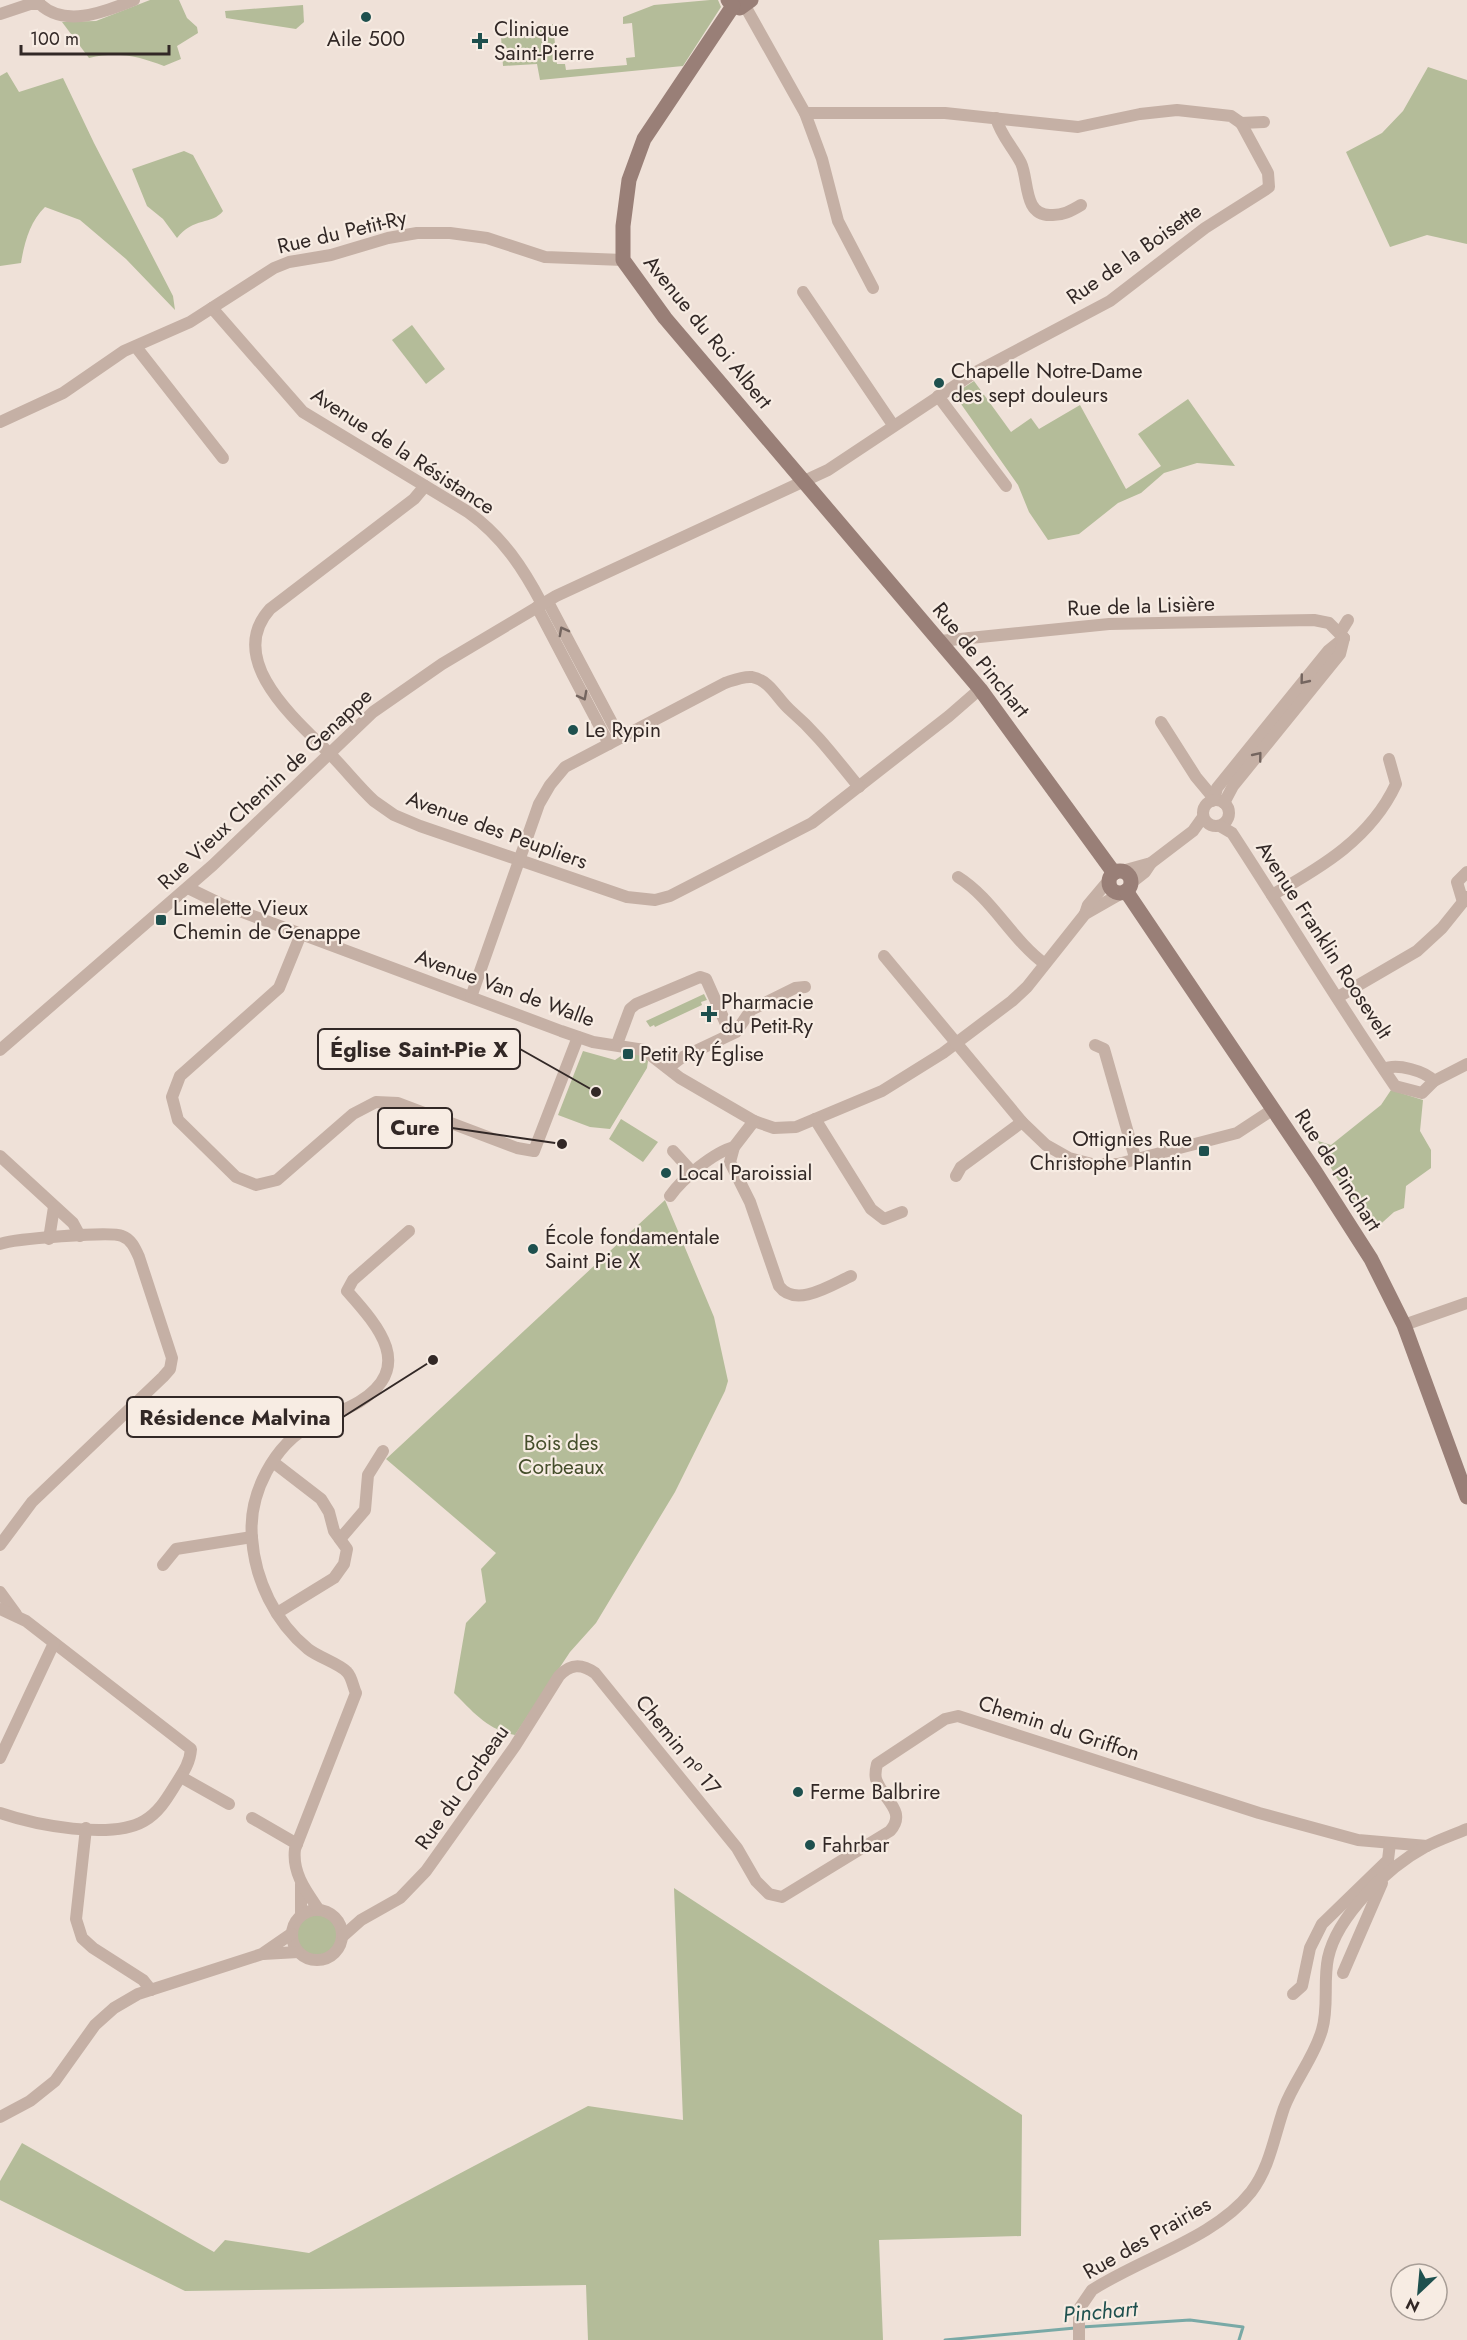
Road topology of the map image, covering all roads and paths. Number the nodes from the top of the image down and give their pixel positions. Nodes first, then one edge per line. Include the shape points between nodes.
1 (134, 0) edge
2 (38, 2) edge
3 (739, 3) edge
4 (0, 14) edge
5 (806, 113) junction
6 (996, 118) junction
7 (1264, 122) dead end
8 (1241, 123) junction
9 (1081, 205) dead end
10 (623, 260) junction
11 (873, 288) dead end
12 (803, 292) dead end
13 (212, 308) junction
14 (136, 347) junction
15 (938, 396) junction
16 (0, 422) edge
17 (893, 425) junction
18 (223, 458) dead end
19 (806, 481) junction
20 (425, 486) junction
21 (1006, 486) dead end
22 (543, 604) junction
23 (1348, 620) dead end
24 (1342, 636) junction
25 (940, 640) junction
26 (980, 689) junction
27 (1161, 723) dead end
28 (614, 741) junction
29 (331, 755) junction
30 (1389, 759) dead end
31 (859, 787) junction
32 (1215, 809) junction
33 (521, 861) junction
34 (1467, 872) edge
35 (958, 877) dead end
36 (1120, 882) junction
37 (188, 888) junction
38 (1272, 895) junction
39 (1465, 900) edge
40 (1085, 914) junction
41 (301, 934) junction
42 (884, 956) dead end
43 (1045, 964) junction
44 (805, 987) dead end
45 (471, 997) junction
46 (1338, 997) junction
47 (730, 1033) junction
48 (578, 1037) junction
49 (956, 1042) junction
50 (2, 1044) edge
51 (617, 1044) junction
52 (1095, 1045) dead end
53 (1467, 1064) edge
54 (668, 1068) junction
55 (1384, 1069) junction
56 (1434, 1081) junction
57 (1272, 1110) junction
58 (815, 1119) junction
59 (754, 1121) junction
60 (1022, 1122) junction
61 (734, 1147) junction
62 (674, 1151) dead end
63 (0, 1156) edge
64 (1136, 1161) junction
65 (694, 1174) junction
66 (956, 1176) dead end
67 (670, 1196) dead end
68 (54, 1207) junction
69 (902, 1212) dead end
70 (409, 1231) dead end
71 (80, 1236) junction
72 (49, 1239) junction
73 (0, 1244) edge
74 (852, 1276) dead end
75 (1467, 1303) edge
76 (1404, 1325) junction
77 (383, 1451) dead end
78 (273, 1462) junction
79 (1467, 1497) edge
80 (252, 1537) junction
81 (340, 1539) junction
82 (0, 1545) edge
83 (163, 1565) dead end
84 (0, 1592) edge
85 (0, 1609) edge
86 (277, 1613) junction
87 (16, 1614) junction
88 (54, 1643) junction
89 (581, 1666) joint
90 (0, 1758) edge
91 (181, 1777) junction
92 (229, 1804) dead end
93 (0, 1813) edge
94 (252, 1818) dead end
95 (86, 1828) junction
96 (1467, 1829) edge
97 (1390, 1843) junction
98 (297, 1844) junction
99 (1427, 1846) junction
100 (740, 1853) joint
101 (1385, 1877) junction
102 (301, 1884) junction
103 (319, 1910) junction
104 (301, 1915) junction
105 (338, 1920) junction
106 (362, 1920) junction
107 (291, 1934) junction
108 (343, 1936) junction
109 (298, 1952) junction
110 (262, 1954) junction
111 (1343, 1973) dead end
112 (151, 1990) junction
113 (1293, 1994) dead end
114 (0, 2117) edge
115 (1078, 2333) edge

1 - 2 street via 96,16 54,14
2 - 4 street
3 - 5 street
3 - 10 main road, Avenue du Roi Albert via 644,139 629,180
5 - 6 street via 945,113
5 - 11 street via 838,221
6 - 8 street via 1078,127 1177,110 1217,113
6 - 9 street via 1000,133 1023,169 1033,208 1053,216
7 - 8 street
8 - 15 street, Rue de la Boisette via 1268,173 1269,187 1198,233 1110,301
10 - 13 street, Rue du Petit-Ry via 545,257 487,238 417,233 289,262 273,268
10 - 19 main road, Avenue du Roi Albert via 665,318
12 - 17 street
13 - 14 street, Rue du Petit-Ry
13 - 20 street, Avenue de la Résistance via 297,407
14 - 16 street, Rue du Petit-Ry via 124,351 63,393
14 - 18 street
15 - 17 street, Rue de la Boisette
15 - 21 street
17 - 19 street, Rue de la Boisette
19 - 22 street, Rue Vieux Chemin de Genappe
19 - 25 main road, Rue de Pinchart
20 - 22 street, Avenue de la Résistance via 468,512 500,538
20 - 29 street, Avenue des Peupliers via 414,499 270,609 260,626 258,660 267,686
22 - 28 street, Avenue de la Résistance
22 - 29 street, Rue Vieux Chemin de Genappe via 442,664 373,712
23 - 24 street
24 - 25 street, Rue de la Lisière via 1329,623 1314,620 1109,624
24 - 32 street via 1340,654
25 - 26 main road, Rue de Pinchart
26 - 31 street, Avenue des Peupliers
26 - 36 main road, Rue de Pinchart
27 - 32 street, Avenue Franklin Roosevelt via 1211,795
28 - 31 street via 725,683 753,677 769,685 816,732
28 - 33 street via 565,767 550,785 539,804
29 - 33 street, Avenue des Peupliers via 367,794 394,815
29 - 37 street, Rue Vieux Chemin de Genappe
30 - 38 street via 1396,784 1376,816 1328,862
31 - 33 street, Avenue des Peupliers via 806,826 663,898 627,897
32 - 36 street via 1145,872
32 - 38 street, Avenue Franklin Roosevelt
33 - 45 street
34 - 39 street via 1457,882
35 - 43 street via 976,889 1026,950
36 - 40 street, Avenue Van de Walle
36 - 40 street, Avenue Van de Walle via 1088,904
36 - 57 main road, Rue de Pinchart
37 - 41 street, Avenue Van de Walle
37 - 50 street, Rue Vieux Chemin de Genappe
38 - 46 street, Avenue Franklin Roosevelt
39 - 46 street via 1417,951
40 - 43 street, Avenue Van de Walle
41 - 45 street, Avenue Van de Walle
41 - 48 street via 279,988 176,1082 172,1106 178,1120 236,1177 256,1185 277,1180 353,1114 376,1102 398,1104 534,1151
42 - 49 street
43 - 49 street, Avenue Van de Walle via 1012,1001
44 - 47 street via 751,1010 738,1030
45 - 48 street, Avenue Van de Walle
46 - 55 street, Avenue Franklin Roosevelt
47 - 51 street via 706,979 699,977 636,1004 630,1009
47 - 54 street
48 - 51 street, Avenue Van de Walle
49 - 58 street, Avenue Van de Walle via 882,1090
49 - 60 street
51 - 54 street, Avenue Van de Walle via 644,1050
52 - 64 street via 1104,1049
53 - 56 street
54 - 59 street, Avenue Van de Walle
55 - 56 street, Avenue Franklin Roosevelt via 1398,1067
55 - 56 street, Avenue Franklin Roosevelt via 1395,1086 1422,1094
57 - 64 street via 1237,1133
57 - 76 main road, Rue de Pinchart via 1351,1227
58 - 59 street, Avenue Van de Walle via 785,1129
58 - 69 street via 871,1209 884,1219
59 - 61 street
60 - 64 street via 1046,1145 1074,1160 1109,1164
60 - 66 street via 961,1167
61 - 65 street via 717,1153
61 - 74 street via 730,1162 750,1202 783,1291 807,1295
62 - 65 street
63 - 68 street
65 - 67 street
68 - 71 street via 73,1223
68 - 72 street
70 - 78 street via 353,1280 347,1291 374,1322 386,1345 386,1374 379,1385 350,1407 302,1431
71 - 72 street
71 - 82 street via 116,1234 131,1242 164,1329 171,1365 32,1502
72 - 73 street
75 - 76 street
76 - 79 main road, Rue de Pinchart
77 - 81 street via 372,1465 365,1510
78 - 80 street via 257,1494
78 - 81 street via 321,1499
80 - 83 street via 176,1549
80 - 86 street via 264,1590
81 - 86 street via 347,1549 338,1573
84 - 87 street
85 - 87 street
86 - 98 street via 308,1649 347,1672 356,1693
87 - 88 street
88 - 90 street
88 - 91 street via 191,1749
89 - 100 street, Chemin nᵒ 17 via 598,1677
89 - 106 street, Rue du Corbeau via 566,1669 559,1677 515,1746 415,1884 393,1903
91 - 92 street
91 - 95 street via 163,1805 146,1821 117,1830
93 - 95 street
94 - 98 street
95 - 112 street via 76,1919 82,1938 143,1980
96 - 99 street, Rue des Prairies
97 - 99 street, Chemin du Griffon
97 - 100 street, Chemin du Griffon via 1358,1840 1259,1813 958,1716 945,1719 876,1764 876,1779 897,1814 896,1824 836,1866 782,1897 769,1894 756,1881
97 - 113 street via 1388,1860 1322,1924 1310,1948 1302,1986
98 - 102 street via 294,1862
99 - 101 street, Rue des Prairies
101 - 111 street
101 - 115 street, Rue des Prairies via 1348,1917 1332,1946 1325,1977 1322,2031 1286,2102 1267,2165 1256,2185 1218,2222 1092,2290 1080,2305
102 - 103 street
102 - 104 street
103 - 104 street
103 - 105 street, Rue du Corbeau
104 - 107 street, Rue du Corbeau
105 - 106 street, Rue du Corbeau
105 - 108 street
106 - 108 street, Rue du Corbeau
107 - 109 street
107 - 110 street, Rue du Corbeau
108 - 109 street, Rue du Corbeau via 340,1948 325,1960 315,1961
109 - 110 street, Rue du Corbeau
110 - 112 street, Rue du Corbeau
112 - 114 street, Rue du Corbeau via 104,2015 55,2081

